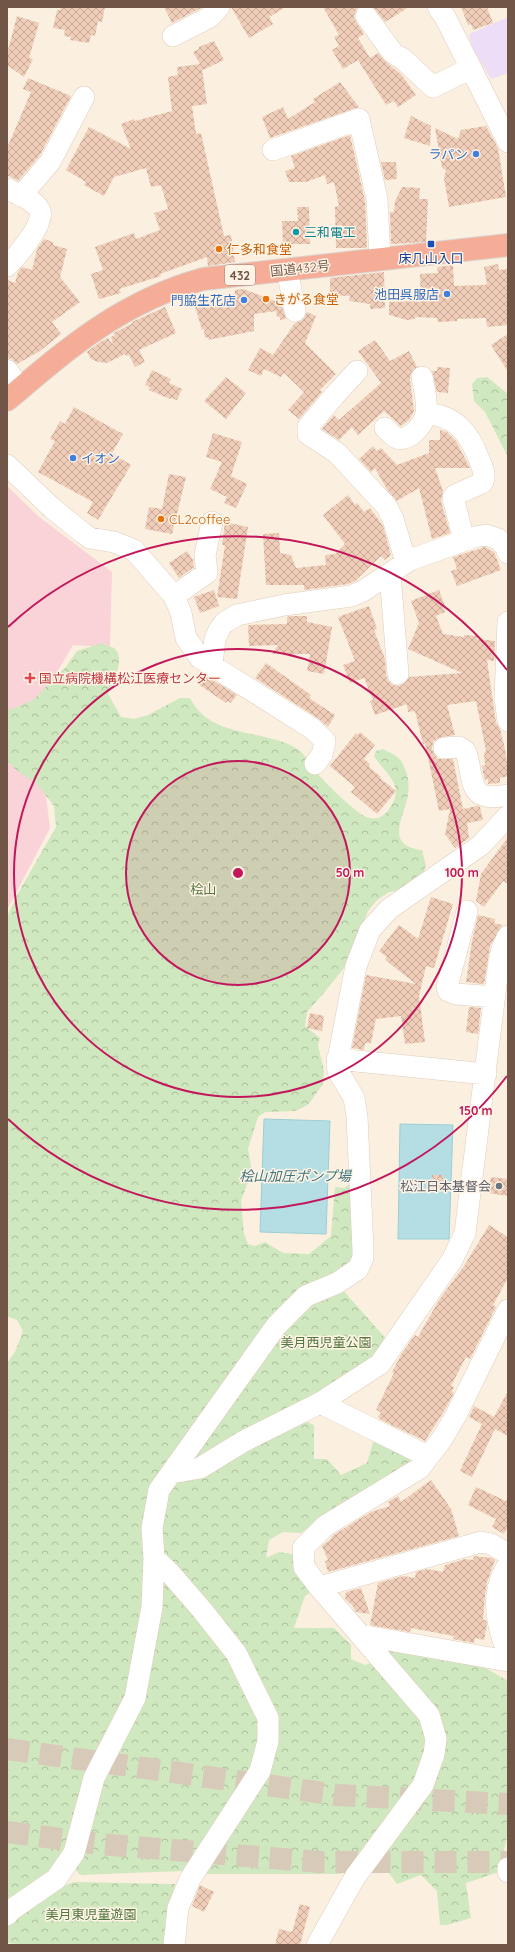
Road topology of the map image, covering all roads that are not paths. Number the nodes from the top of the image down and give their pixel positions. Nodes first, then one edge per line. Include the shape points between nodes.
1 (219, 7) edge
2 (444, 10) edge
3 (366, 16) dead end
4 (173, 36) dead end
5 (471, 68) junction
6 (84, 98) dead end
7 (508, 142) edge
8 (273, 150) dead end
9 (14, 192) edge
10 (508, 245) edge
11 (380, 259) junction
12 (7, 266) edge
13 (288, 269) junction
14 (295, 311) dead end
15 (7, 370) edge
16 (357, 371) dead end
17 (422, 377) dead end
18 (14, 394) edge
19 (426, 413) junction
20 (385, 428) dead end
21 (7, 465) edge
22 (212, 522) dead end
23 (464, 540) junction
24 (508, 553) edge
25 (398, 568) junction
26 (174, 596) junction
27 (508, 622) edge
28 (212, 664) junction
29 (398, 674) dead end
30 (508, 721) edge
31 (444, 748) dead end
32 (315, 764) dead end
33 (508, 795) edge
34 (508, 816) edge
35 (467, 911) dead end
36 (508, 936) edge
37 (495, 998) junction
38 (337, 1059) junction
39 (486, 1074) junction
40 (508, 1310) edge
41 (320, 1402) junction
42 (432, 1452) junction
43 (171, 1473) junction
44 (508, 1554) edge
45 (154, 1558) junction
46 (508, 1565) edge
47 (319, 1588) junction
48 (360, 1635) junction
49 (508, 1653) edge
50 (508, 1661) edge
51 (508, 1868) edge
52 (508, 1872) edge
53 (7, 1915) edge
54 (174, 1945) edge
55 (317, 1945) edge

1 - 4 street via 210,17
2 - 5 street
3 - 5 street via 392,53 403,59 433,87
5 - 7 street
6 - 9 street via 50,162
8 - 11 street via 359,119 378,203
9 - 12 street via 38,207 41,219 20,252
10 - 11 highway, 国道432号 / 432
11 - 13 highway, 国道432号 / 432
13 - 14 street
13 - 18 highway, 国道432号 / 432 via 203,279 176,286 88,333
15 - 18 street
16 - 25 street via 308,427 308,434 337,453 387,507 393,519
17 - 19 street
19 - 20 street via 421,425 406,438 397,438
19 - 23 street via 445,417 465,431 473,443 484,472 482,484 453,498
21 - 26 street via 52,508 90,538 134,550
22 - 26 street via 205,555 207,573
23 - 24 street via 486,535 494,537 505,546
23 - 25 street
25 - 28 street via 352,596 284,605 231,618 224,623 217,635
25 - 29 street
26 - 28 street via 181,613 186,638 200,658
27 - 30 street via 505,667
28 - 32 street via 320,736 325,741 325,747
31 - 33 street via 459,747 465,751 475,787 480,794
34 - 38 street via 481,845 389,909 370,930 356,966
35 - 37 street via 448,991
36 - 37 street via 499,961
37 - 39 street
38 - 39 street
38 - 43 street via 338,1070 351,1090 356,1104 363,1250 361,1263 350,1276 306,1296 276,1326
39 - 41 street via 465,1233 452,1260 380,1364
40 - 42 street via 455,1418
41 - 42 street via 419,1452
41 - 43 street via 244,1441 200,1468
42 - 47 street via 420,1468 325,1526 303,1548 304,1567
43 - 45 street via 159,1490 154,1509
44 - 47 street via 482,1542
45 - 53 street via 152,1607 135,1698 94,1778 74,1853 56,1879
45 - 54 street via 197,1604 236,1653 268,1718 268,1741 260,1771 190,1879 178,1908
46 - 49 street via 501,1577 497,1599 498,1625
47 - 48 street
48 - 50 street
48 - 55 street via 429,1715 436,1739 434,1754 423,1785 355,1877
51 - 52 street

